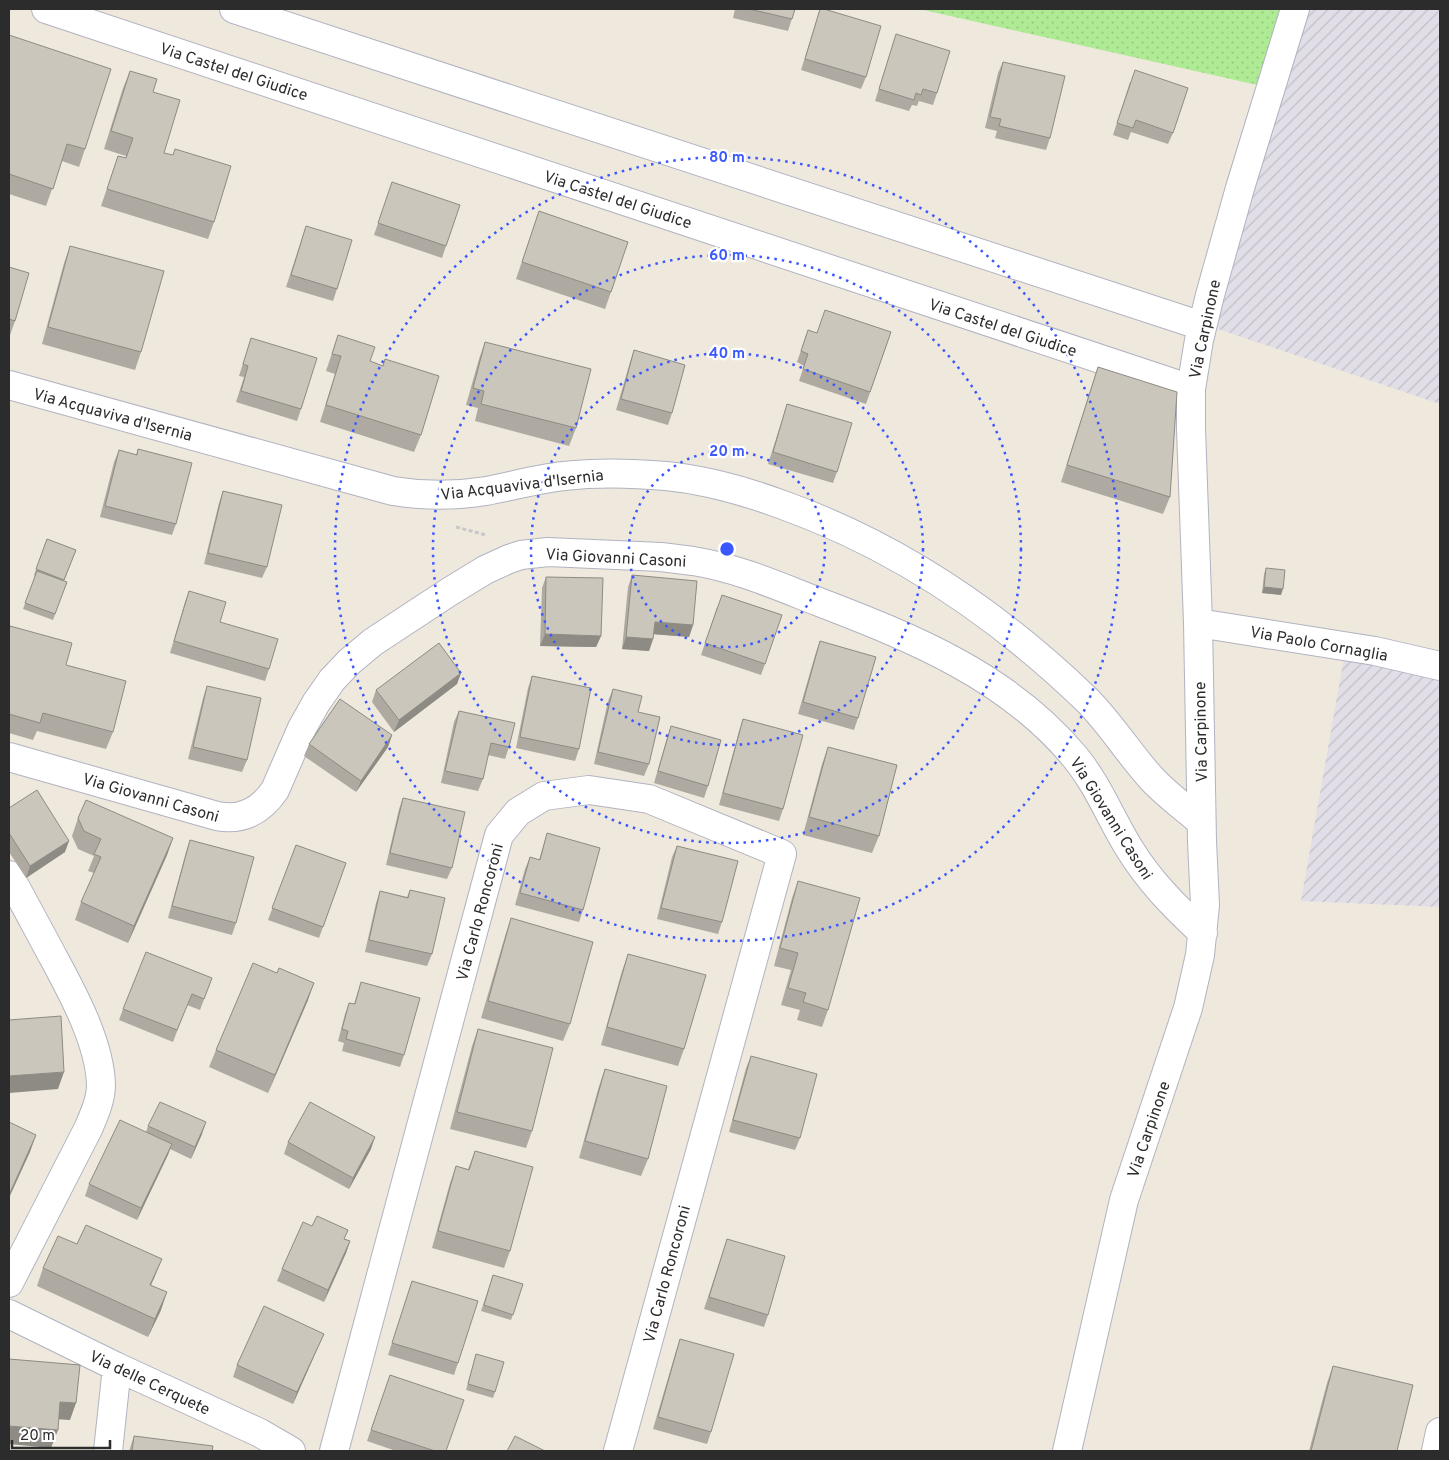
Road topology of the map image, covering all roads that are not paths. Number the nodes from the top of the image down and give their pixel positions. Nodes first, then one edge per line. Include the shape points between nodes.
1 (46, 9) edge
2 (234, 9) edge
3 (1295, 9) edge
4 (1202, 326) junction
5 (9, 385) edge
6 (1191, 389) junction
7 (1198, 623) junction
8 (1440, 666) edge
9 (9, 757) edge
10 (1201, 822) junction
11 (9, 875) edge
12 (1203, 933) junction
13 (9, 1283) edge
14 (9, 1314) edge
15 (117, 1367) junction
16 (1440, 1432) edge
17 (108, 1451) edge
18 (291, 1451) edge
19 (334, 1451) edge
20 (618, 1451) edge
21 (1067, 1451) edge
22 (1436, 1451) edge

1 - 6 street, Via Castel del Giudice
2 - 4 street
3 - 4 street, Via Carpinone
4 - 6 street, Via Carpinone
5 - 10 street, Via Acquaviva d'Isernia via 419,495 485,491 565,476 623,473 710,482 756,495 838,526 893,555 963,599 1024,644 1094,708 1153,780
6 - 7 street, Via Carpinone
7 - 8 street, Via Paolo Cornaglia via 1375,651
7 - 10 street, Via Carpinone
9 - 12 street, Via Giovanni Casoni via 217,816 235,818 261,806 272,795 316,703 349,662 373,642 449,592 498,564 521,555 548,552 668,558 712,564 748,574 881,626 949,657 999,688 1063,742 1095,784 1142,868 1166,899
10 - 12 street, Via Carpinone via 1205,905
11 - 13 street via 81,1012 98,1061 101,1084 88,1129
12 - 21 street, Via Carpinone via 1188,1008 1124,1200
14 - 15 street, Via delle Cerquete
15 - 17 street
15 - 18 street, Via delle Cerquete via 260,1433
16 - 22 street
19 - 20 street, Via Carlo Roncoroni via 499,835 518,812 544,796 589,790 649,800 782,854

